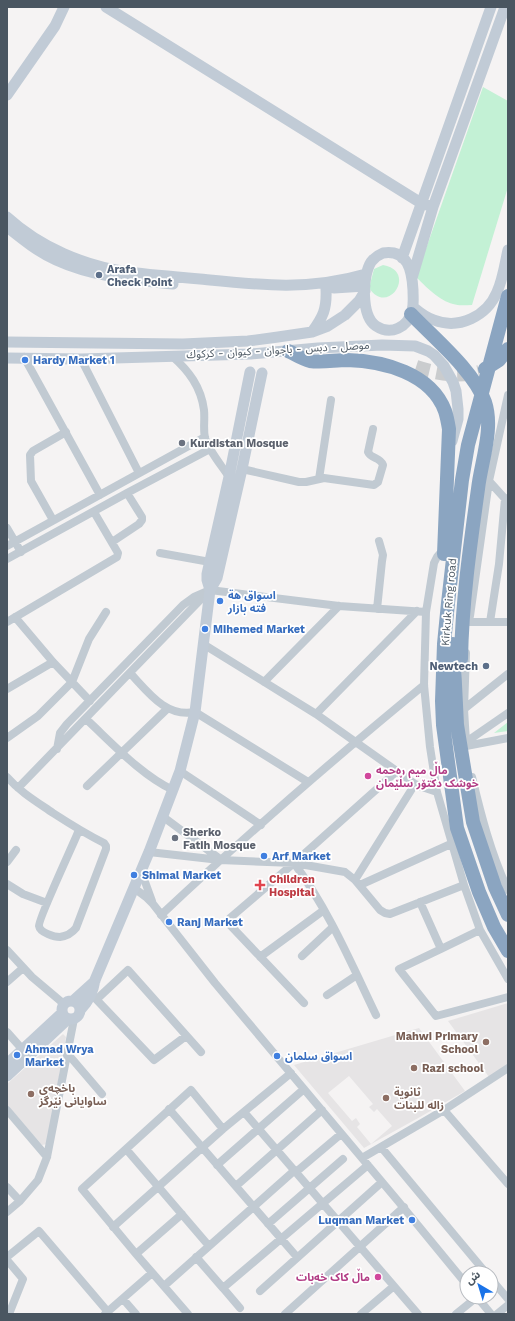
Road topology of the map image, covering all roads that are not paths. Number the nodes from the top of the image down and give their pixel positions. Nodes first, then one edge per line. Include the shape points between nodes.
1 (64, 7) edge
2 (106, 7) edge
3 (491, 7) edge
4 (505, 7) edge
5 (7, 95) edge
6 (421, 203) junction
7 (433, 207) junction
8 (7, 217) edge
9 (7, 227) edge
10 (508, 250) edge
11 (402, 258) junction
12 (366, 274) junction
13 (412, 278) junction
14 (246, 287) junction
15 (326, 289) junction
16 (365, 289) junction
17 (508, 296) edge
18 (412, 311) junction
19 (508, 328) edge
20 (382, 329) junction
21 (312, 332) junction
22 (7, 342) edge
23 (382, 344) junction
24 (508, 349) edge
25 (293, 350) junction
26 (172, 356) junction
27 (24, 357) junction
28 (7, 358) edge
29 (81, 359) junction
30 (416, 367) tunnel mouth
31 (250, 372) dead end
32 (480, 372) tunnel mouth
33 (262, 373) dead end
34 (508, 395) edge
35 (331, 400) dead end
36 (246, 420) junction
37 (373, 429) dead end
38 (66, 432) junction
39 (205, 437) junction
40 (210, 449) junction
41 (448, 460) junction
42 (242, 469) junction
43 (139, 473) junction
44 (229, 477) junction
45 (318, 479) junction
46 (483, 484) junction
47 (127, 493) junction
48 (100, 495) junction
49 (507, 500) edge
50 (446, 506) junction
51 (480, 509) junction
52 (94, 512) junction
53 (53, 520) junction
54 (7, 528) edge
55 (379, 541) dead end
56 (15, 542) junction
57 (112, 542) junction
58 (7, 546) edge
59 (445, 547) junction
60 (21, 552) junction
61 (160, 553) dead end
62 (7, 560) edge
63 (210, 562) junction
64 (210, 590) junction
65 (338, 606) junction
66 (377, 609) junction
67 (417, 611) junction
68 (106, 612) dead end
69 (426, 612) junction
70 (15, 617) junction
71 (7, 622) edge
72 (469, 622) junction
73 (490, 622) junction
74 (508, 622) edge
75 (203, 644) junction
76 (448, 644) junction
77 (53, 662) junction
78 (130, 674) junction
79 (508, 674) edge
80 (110, 680) junction
81 (72, 682) junction
82 (264, 682) junction
83 (424, 685) junction
84 (117, 687) junction
85 (7, 689) edge
86 (90, 701) junction
87 (167, 709) junction
88 (464, 710) junction
89 (195, 712) junction
90 (508, 713) edge
91 (316, 714) junction
92 (86, 719) junction
93 (457, 725) junction
94 (443, 726) junction
95 (7, 738) edge
96 (508, 738) edge
97 (355, 742) junction
98 (466, 744) junction
99 (57, 749) junction
100 (121, 752) junction
101 (180, 771) junction
102 (397, 771) junction
103 (9, 782) edge
104 (308, 782) junction
105 (416, 784) junction
106 (87, 786) dead end
107 (18, 788) junction
108 (173, 790) junction
109 (437, 792) junction
110 (162, 816) junction
111 (261, 824) junction
112 (80, 830) junction
113 (453, 843) junction
114 (485, 844) junction
115 (16, 850) dead end
116 (149, 852) junction
117 (220, 860) junction
118 (7, 862) edge
119 (294, 863) junction
120 (139, 874) junction
121 (357, 883) junction
122 (7, 884) edge
123 (464, 885) junction
124 (134, 888) junction
125 (506, 890) edge
126 (420, 902) junction
127 (47, 903) junction
128 (153, 904) junction
129 (486, 907) junction
130 (324, 910) junction
131 (161, 915) junction
132 (508, 915) edge
133 (333, 926) junction
134 (480, 930) junction
135 (440, 949) junction
136 (7, 950) edge
137 (508, 951) edge
138 (302, 956) dead end
139 (260, 957) junction
140 (23, 968) junction
141 (357, 975) junction
142 (508, 979) edge
143 (95, 980) junction
144 (7, 982) edge
145 (327, 995) dead end
146 (94, 997) junction
147 (508, 997) edge
148 (304, 1003) dead end
149 (70, 1011) junction
150 (376, 1015) dead end
151 (7, 1032) edge
152 (186, 1036) junction
153 (23, 1050) junction
154 (201, 1052) dead end
155 (67, 1053) junction
156 (7, 1064) edge
157 (508, 1068) edge
158 (291, 1073) junction
159 (7, 1076) edge
160 (304, 1089) junction
161 (102, 1094) dead end
162 (7, 1110) edge
163 (170, 1110) junction
164 (322, 1110) junction
165 (444, 1110) junction
166 (244, 1112) junction
167 (259, 1128) junction
168 (224, 1129) junction
169 (341, 1134) junction
170 (381, 1147) junction
171 (202, 1148) junction
172 (126, 1149) junction
173 (277, 1149) junction
174 (47, 1157) junction
175 (362, 1158) junction
176 (342, 1159) dead end
177 (217, 1165) junction
178 (368, 1165) junction
179 (295, 1171) junction
180 (382, 1182) junction
181 (508, 1184) edge
182 (159, 1186) junction
183 (236, 1186) junction
184 (7, 1187) edge
185 (309, 1187) junction
186 (20, 1201) junction
187 (324, 1204) junction
188 (253, 1207) junction
189 (404, 1207) junction
190 (7, 1212) edge
191 (182, 1214) junction
192 (338, 1221) junction
193 (268, 1224) junction
194 (113, 1226) junction
195 (281, 1239) junction
196 (209, 1246) junction
197 (360, 1246) junction
198 (136, 1254) junction
199 (7, 1257) edge
200 (196, 1257) junction
201 (297, 1257) junction
202 (7, 1260) edge
203 (479, 1265) edge
204 (152, 1273) junction
205 (459, 1275) edge
206 (164, 1286) junction
207 (394, 1286) junction
208 (223, 1288) junction
209 (499, 1288) edge
210 (260, 1291) dead end
211 (123, 1299) junction
212 (508, 1299) edge
213 (467, 1305) edge
214 (484, 1305) edge
215 (508, 1305) edge
216 (240, 1308) dead end
217 (107, 1313) edge
218 (9, 1314) edge
219 (136, 1314) edge
220 (188, 1314) edge
221 (285, 1314) edge
222 (360, 1314) edge
223 (418, 1314) edge
224 (456, 1314) edge
225 (491, 1314) edge
226 (497, 1314) edge

1 - 5 main road via 55,26
2 - 6 main road
3 - 6 main road
4 - 7 main road
6 - 7 main road
6 - 11 main road
7 - 13 main road
8 - 14 main road via 50,247 94,264 127,272
9 - 14 main road via 56,260 92,272 124,279
10 - 18 main road via 497,292 483,312 472,319 446,324
11 - 12 main road via 392,253 379,255 372,260
11 - 13 main road via 409,266
12 - 14 main road via 304,285
12 - 16 main road
13 - 18 main road
14 - 15 main road via 269,293
15 - 16 main road
15 - 21 main road via 325,310
16 - 20 main road via 368,316 373,324
16 - 21 main road via 359,301 345,315
17 - 76 highway, Kirkuk Ring road via 468,444 453,556
18 - 20 main road via 407,322 398,329
18 - 46 highway via 471,378 484,401 488,427
19 - 76 highway, Kirkuk Ring road via 471,468
20 - 23 main road
21 - 22 main road via 248,341 183,344
23 - 25 main road, موصل - دبس - باجوان - كيوان - كركوك
23 - 41 main road, موصل - دبس - باجوان - كيوان - كركوك via 422,348 440,360 449,374 456,391 458,419
24 - 32 highway via 499,360
25 - 26 main road, موصل - دبس - باجوان - كيوان - كركوك
25 - 30 highway via 316,354 359,354
25 - 41 highway via 318,362 347,360 374,363 417,378 437,398 444,410 448,429
26 - 29 main road, موصل - دبس - باجوان - كيوان - كركوك
26 - 39 street via 188,372 198,389 204,411
27 - 28 main road, موصل - دبس - باجوان - كيوان - كركوك
27 - 29 main road, موصل - دبس - باجوان - كيوان - كركوك
27 - 38 street
29 - 43 street
31 - 36 main road
33 - 36 main road
34 - 46 street
35 - 45 street
36 - 42 main road
36 - 44 main road
37 - 45 street via 368,452 383,465 377,484
38 - 48 street
38 - 53 street via 30,455 31,481
39 - 40 street
39 - 43 street
40 - 44 street
40 - 47 street
41 - 50 highway
42 - 45 street via 299,482
42 - 64 main road via 217,578
43 - 48 street
44 - 63 main road
46 - 49 street
46 - 50 highway via 474,466 468,460 462,460 454,467
46 - 51 highway
47 - 52 street
47 - 57 street via 142,520
48 - 53 street
49 - 73 street
50 - 59 highway
51 - 72 street
51 - 93 highway via 462,624 460,706
52 - 57 street
52 - 60 street
53 - 56 street
54 - 56 street
55 - 66 street via 382,561
56 - 58 street
56 - 60 street
57 - 70 street via 118,553 117,557
59 - 69 street via 434,563
59 - 94 highway via 435,675 436,710
60 - 62 street
61 - 63 street
63 - 64 main road via 207,580
64 - 65 street
64 - 75 main road
64 - 78 street
64 - 80 street via 183,605
65 - 66 street
65 - 82 street
66 - 67 street
67 - 69 street
67 - 91 street
68 - 81 street via 89,639
69 - 83 street
70 - 71 street
70 - 77 street
72 - 73 street
72 - 88 street
73 - 74 street
75 - 82 street
75 - 89 main road
76 - 93 highway, Kirkuk Ring road
76 - 94 highway, Kirkuk Ring road via 442,687
77 - 81 street
77 - 85 street
78 - 84 street
78 - 87 street
79 - 88 street
80 - 84 street
80 - 86 street
81 - 86 street
81 - 95 street via 38,716
82 - 91 street
83 - 97 street
83 - 109 street
84 - 92 street
86 - 99 street via 62,728
87 - 89 street via 182,713
87 - 100 street
88 - 98 street
89 - 101 main road
89 - 104 street
90 - 98 street
91 - 97 street
92 - 99 street
92 - 100 street
93 - 114 highway, Kirkuk Ring road via 473,822
94 - 129 highway, Kirkuk Ring road via 457,828
96 - 98 street
97 - 102 street
97 - 104 street
98 - 114 street
99 - 107 street
100 - 106 street
100 - 108 street via 154,780
101 - 108 main road
101 - 111 street
102 - 105 street
102 - 119 street
103 - 107 street
104 - 111 street
105 - 109 street
105 - 121 street
107 - 112 street
108 - 110 main road
109 - 113 street
110 - 116 main road
110 - 117 street
111 - 117 street
112 - 127 street
112 - 127 street via 104,843 107,848 74,930 58,937 49,935 41,929 39,925
113 - 121 street
113 - 123 street
114 - 125 highway, Kirkuk Ring road
115 - 118 street
116 - 117 street
116 - 120 main road
117 - 119 street
117 - 131 street
119 - 121 street via 345,872
119 - 130 street
119 - 139 street via 230,918 230,925
120 - 124 main road
120 - 128 street via 145,882
121 - 126 street via 385,913 393,913
122 - 127 street via 23,894
123 - 126 street
123 - 134 street
124 - 128 street
124 - 143 main road
125 - 129 highway
125 - 132 highway, Kirkuk Ring road
126 - 135 street
128 - 131 street
129 - 137 highway, Kirkuk Ring road
130 - 133 street
130 - 139 street
131 - 158 street
133 - 138 street
133 - 141 street
134 - 135 street
134 - 142 street
135 - 147 street via 399,969 436,1016
136 - 140 street
139 - 148 street
140 - 144 street
140 - 149 street
141 - 145 street
141 - 150 street
143 - 146 main road
143 - 149 main road
146 - 149 main road
146 - 152 street via 154,1060
146 - 152 street via 128,970
149 - 153 main road
149 - 155 street
149 - 159 main road
151 - 153 street
152 - 154 street
153 - 156 main road
155 - 161 street
155 - 174 street
157 - 165 street
158 - 160 street
158 - 166 street
160 - 164 street
160 - 167 street
162 - 174 street
163 - 168 street via 191,1090
163 - 171 street
163 - 172 street
164 - 169 street
164 - 173 street
165 - 170 street
165 - 181 street
166 - 167 street
166 - 168 street
167 - 173 street
167 - 177 street
168 - 171 street
169 - 175 street
169 - 179 street
170 - 175 street
170 - 203 street
171 - 177 street
171 - 182 street
172 - 182 street
172 - 194 street via 82,1189
173 - 179 street
173 - 183 street
174 - 186 street via 38,1180
175 - 178 street
176 - 185 street
177 - 183 street
178 - 180 street
178 - 187 street
179 - 185 street
179 - 188 street
180 - 189 street
180 - 192 street
182 - 191 street
182 - 194 street
183 - 188 street
184 - 186 street
185 - 187 street
185 - 193 street
186 - 190 street
187 - 192 street
187 - 195 street
188 - 193 street
188 - 196 street
189 - 197 street
189 - 205 street
191 - 196 street
191 - 198 street
192 - 197 street
192 - 201 street
193 - 195 street
194 - 198 street
195 - 201 street
195 - 208 street
196 - 200 street
197 - 207 street
197 - 221 street
198 - 204 street
199 - 217 street via 38,1232
200 - 206 street
200 - 208 street
201 - 210 street
202 - 218 street via 23,1279
204 - 206 street
204 - 211 street
206 - 220 street
207 - 222 street
207 - 223 street
208 - 216 street
209 - 212 street
211 - 217 street
211 - 219 street
213 - 224 street
214 - 225 street
215 - 226 street

